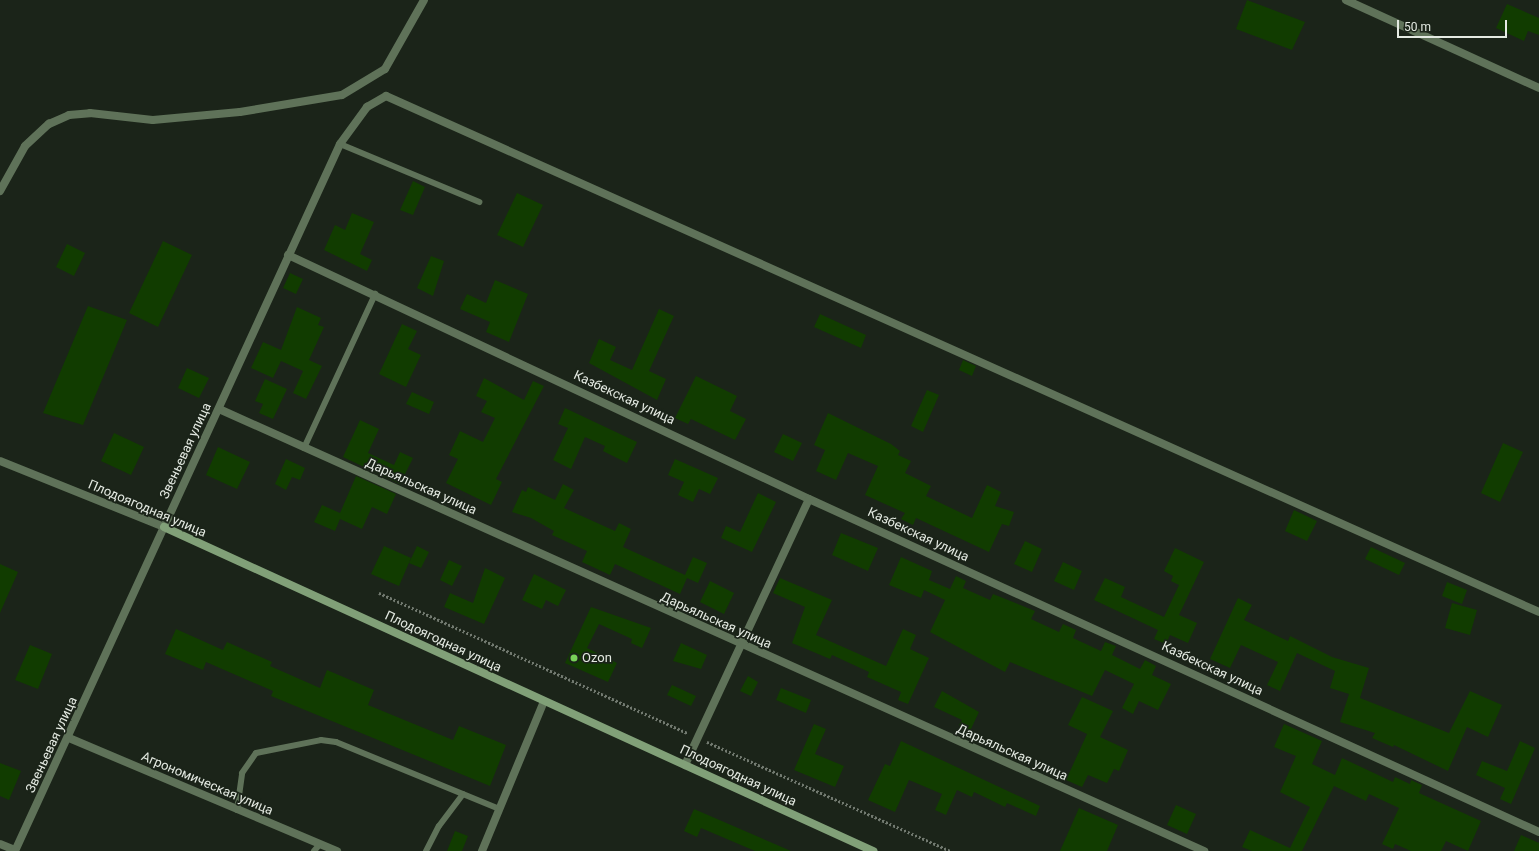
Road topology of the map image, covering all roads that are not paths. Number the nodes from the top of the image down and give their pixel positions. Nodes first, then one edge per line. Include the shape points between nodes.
1 (424, 0) edge
2 (1346, 0) edge
3 (1539, 88) edge
4 (340, 144) junction
5 (0, 191) edge
6 (479, 202) dead end
7 (288, 255) junction
8 (375, 294) junction
9 (219, 409) junction
10 (304, 448) junction
11 (0, 461) edge
12 (809, 499) junction
13 (164, 527) junction
14 (1539, 612) edge
15 (740, 646) junction
16 (544, 701) junction
17 (69, 738) junction
18 (685, 765) junction
19 (463, 794) junction
20 (499, 809) junction
21 (237, 810) junction
22 (1539, 832) edge
23 (0, 844) edge
24 (320, 844) junction
25 (15, 851) edge
26 (314, 851) edge
27 (337, 851) edge
28 (426, 851) edge
29 (482, 851) edge
30 (873, 851) edge
31 (1204, 851) edge

1 - 5 street via 385,69 342,95 240,112 153,120 90,113 69,115 49,124 25,146
2 - 3 street
4 - 6 lane
4 - 7 street, Звеньевая улица
4 - 14 street, Звеньевая улица via 368,107 386,96
7 - 8 street, Казбекская улица
7 - 9 street, Звеньевая улица
8 - 10 lane
8 - 12 street, Казбекская улица
9 - 10 street, Дарьяльская улица
9 - 13 street, Звеньевая улица
10 - 15 street, Дарьяльская улица
11 - 13 street, Плодоягодная улица
12 - 15 street
12 - 22 street, Казбекская улица
13 - 16 street, Плодоягодная улица
13 - 17 street, Звеньевая улица
15 - 18 street
15 - 31 street, Дарьяльская улица
16 - 18 street, Плодоягодная улица
16 - 20 street
17 - 21 street, Агрономическая улица
17 - 25 street, Звеньевая улица
18 - 30 street, Плодоягодная улица
19 - 20 lane
19 - 21 lane via 336,742 310,741 266,749 249,760 238,791
19 - 28 lane via 439,826
20 - 29 street
21 - 24 street, Агрономическая улица
23 - 25 street
24 - 26 lane
24 - 27 street, Агрономическая улица

